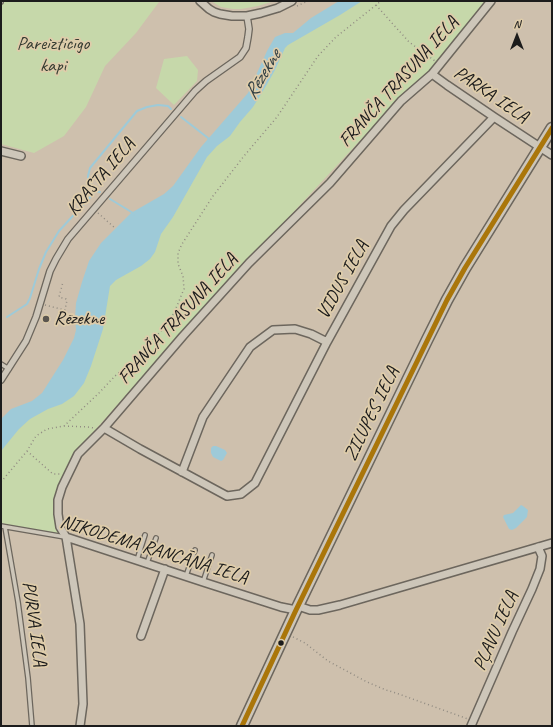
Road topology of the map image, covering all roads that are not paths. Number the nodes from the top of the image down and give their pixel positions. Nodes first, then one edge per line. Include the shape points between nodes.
1 (200, 1) edge
2 (292, 1) edge
3 (491, 1) edge
4 (247, 16) junction
5 (432, 74) junction
6 (494, 117) junction
7 (552, 128) edge
8 (540, 147) junction
9 (1, 150) edge
10 (552, 155) edge
11 (21, 156) dead end
12 (326, 342) junction
13 (1, 364) edge
14 (9, 369) junction
15 (1, 380) edge
16 (103, 429) junction
17 (182, 472) junction
18 (3, 527) edge
19 (145, 535) dead end
20 (66, 537) junction
21 (156, 538) dead end
22 (552, 543) edge
23 (538, 547) junction
24 (195, 550) dead end
25 (212, 555) dead end
26 (137, 560) junction
27 (147, 563) junction
28 (165, 569) junction
29 (186, 576) junction
30 (203, 582) junction
31 (297, 608) junction
32 (141, 636) dead end
33 (472, 724) edge
34 (32, 726) edge
35 (80, 726) edge
36 (242, 726) edge

1 - 4 street via 220,14
2 - 4 street via 278,8
3 - 5 street, FRANČA TRASUNA IELA
4 - 14 street, KRASTA IELA via 248,37 246,48 240,57 195,91 68,239 50,271 26,341
5 - 6 street, PARKA IELA
5 - 16 street, FRANČA TRASUNA IELA via 401,101 330,183 249,263
6 - 8 street, PARKA IELA
6 - 12 street, VIDUS IELA via 404,210 392,226
7 - 8 main road, ZILUPES IELA
8 - 10 street, PARKA IELA
8 - 31 main road, ZILUPES IELA via 449,296
9 - 11 street
12 - 17 street via 295,329 273,330 250,347 203,417
12 - 17 street, VIDUS IELA via 255,483 241,494 227,496
13 - 14 lane
14 - 15 street, KRASTA IELA
16 - 17 street
16 - 20 street, FRANČA TRASUNA IELA via 78,454 62,487 58,500 58,514 60,527
18 - 20 lane, NIKODEMA RANCĀNA IELA
18 - 34 lane, PURVA IELA via 18,602
19 - 26 lane
20 - 26 street, NIKODEMA RANCĀNA IELA
20 - 35 street, FRANČA TRASUNA IELA via 80,624 83,704
21 - 27 lane
22 - 23 street
23 - 31 street via 340,605 318,610
23 - 33 street, PĻAVU IELA via 542,556 540,569
24 - 29 lane
25 - 30 lane
26 - 27 street, NIKODEMA RANCĀNA IELA
27 - 28 street, NIKODEMA RANCĀNA IELA
28 - 29 street, NIKODEMA RANCĀNA IELA
28 - 32 street
29 - 30 street, NIKODEMA RANCĀNA IELA
30 - 31 street, NIKODEMA RANCĀNA IELA via 281,606
31 - 36 main road, ZILUPES IELA

